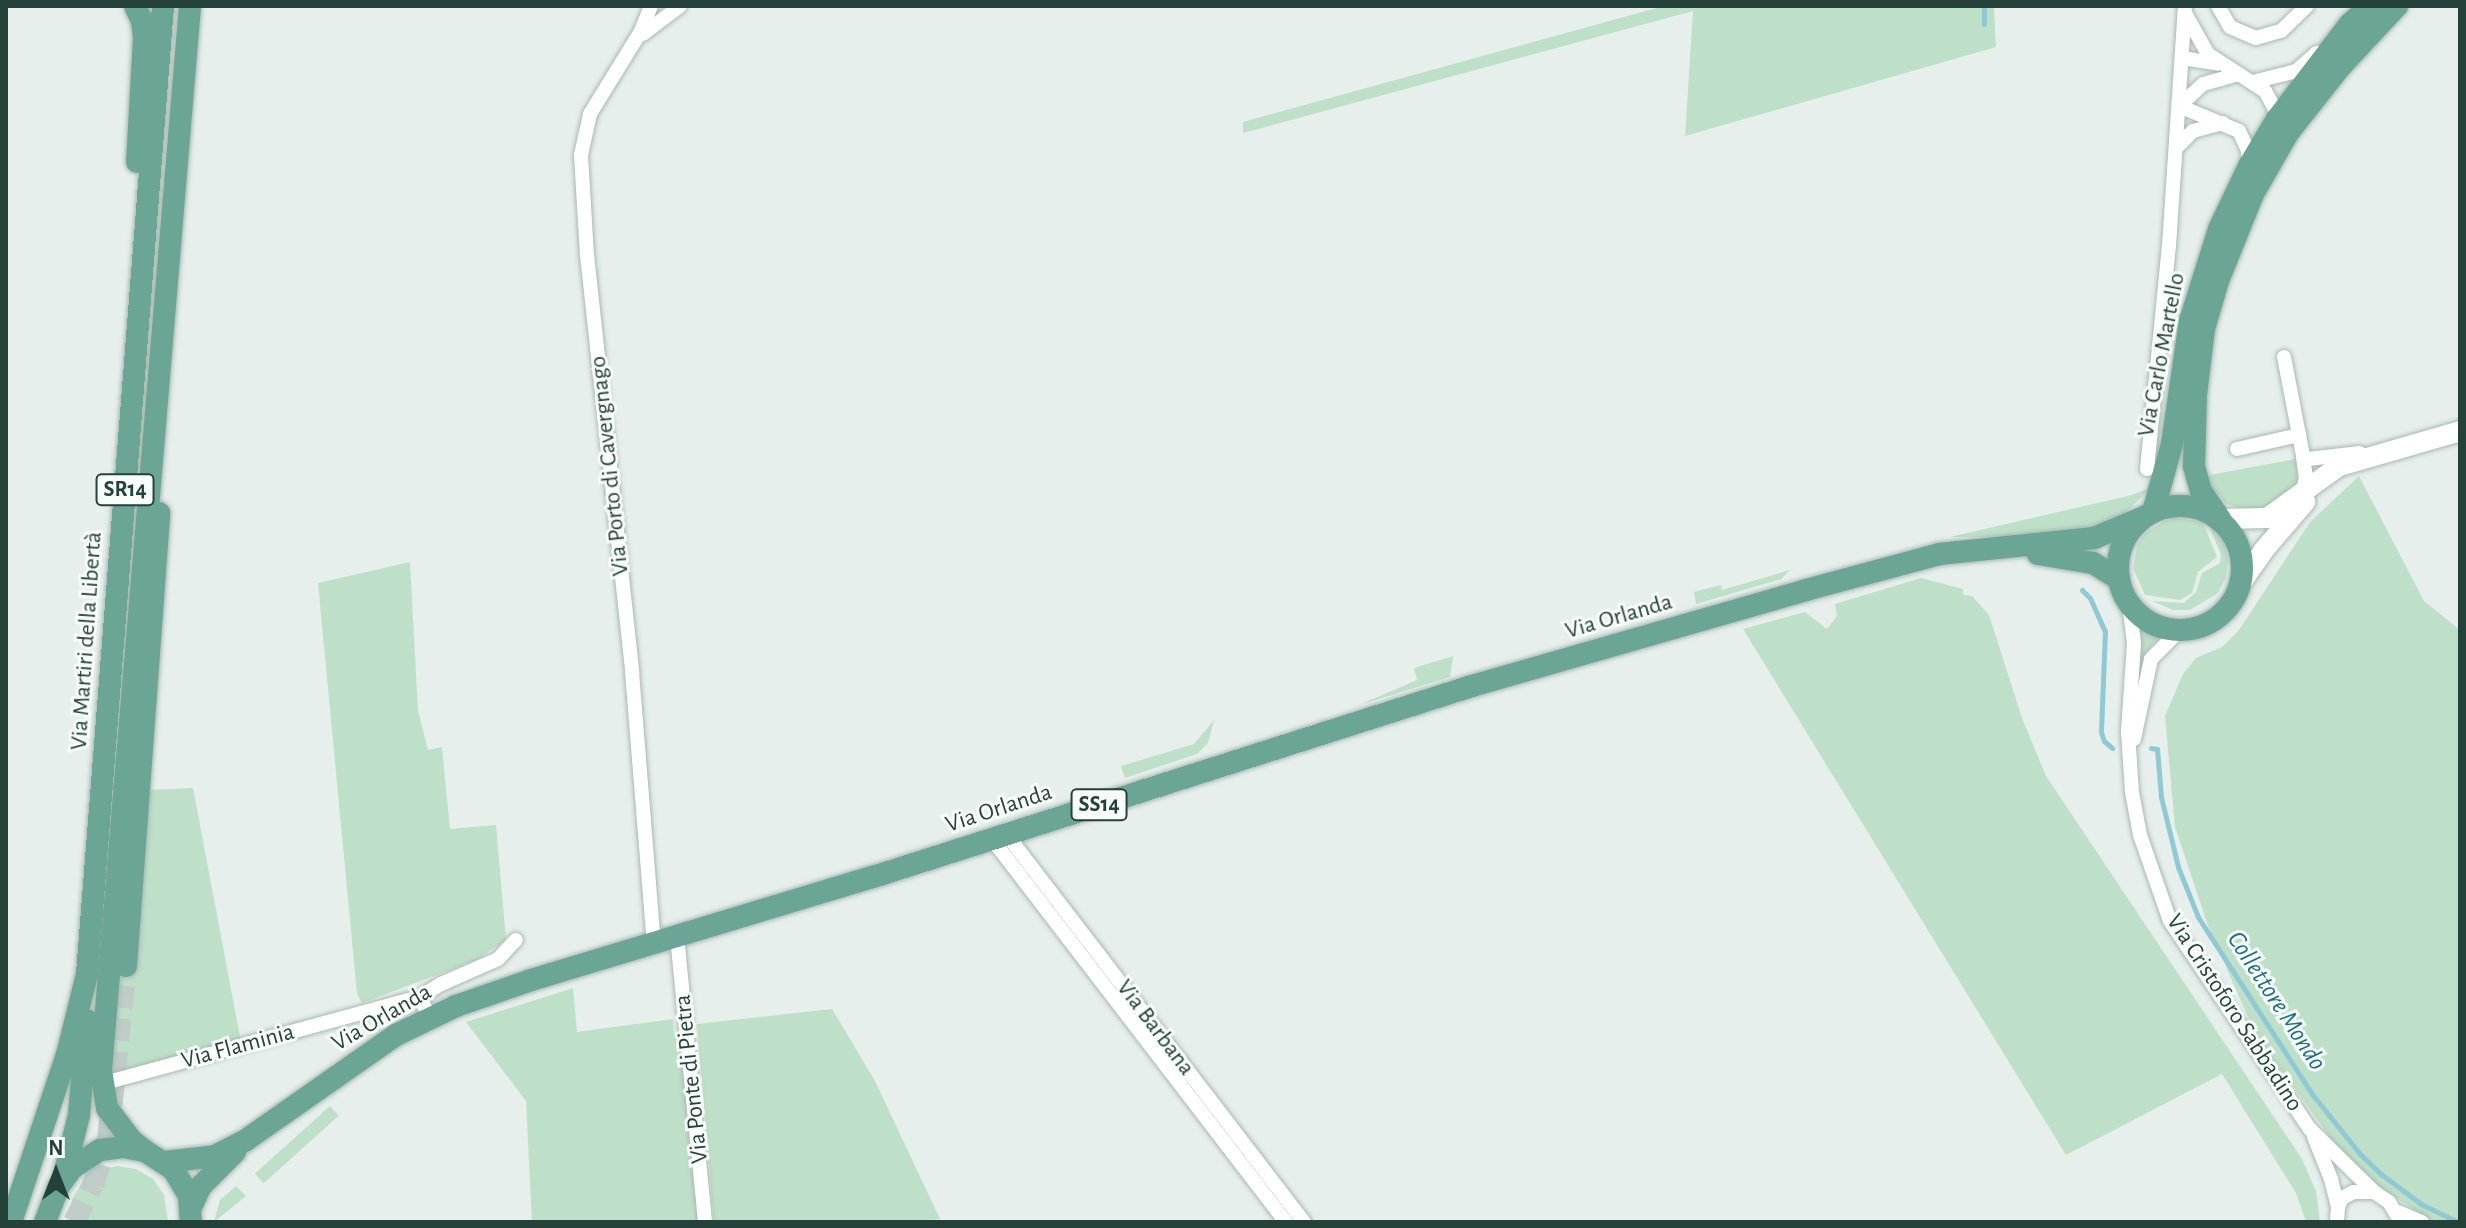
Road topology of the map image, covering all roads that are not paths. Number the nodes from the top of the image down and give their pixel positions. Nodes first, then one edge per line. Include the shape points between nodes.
1 (135, 6) edge
2 (163, 6) edge
3 (178, 6) edge
4 (190, 6) edge
5 (680, 6) edge
6 (2218, 6) edge
7 (2307, 6) edge
8 (2370, 6) edge
9 (2397, 6) edge
10 (652, 8) edge
11 (2185, 9) edge
12 (2350, 24) junction
13 (631, 45) junction
14 (2182, 58) junction
15 (2229, 70) junction
16 (2253, 82) junction
17 (2277, 119) junction
18 (2224, 123) junction
19 (2176, 148) junction
20 (2249, 166) junction
21 (145, 228) junction
22 (170, 239) junction
23 (2208, 316) junction
24 (2284, 357) dead end
25 (159, 372) junction
26 (2460, 431) edge
27 (2299, 435) junction
28 (2237, 449) dead end
29 (2377, 453) junction
30 (2303, 456) junction
31 (2356, 460) junction
32 (2147, 469) dead end
33 (2302, 493) junction
34 (2148, 515) junction
35 (2220, 519) junction
36 (1985, 550) junction
37 (2119, 579) junction
38 (2241, 583) junction
39 (2129, 603) junction
40 (2180, 630) junction
41 (2130, 755) junction
42 (1000, 837) junction
43 (677, 936) junction
44 (516, 940) dead end
45 (654, 943) junction
46 (126, 966) tunnel mouth
47 (87, 974) junction
48 (425, 1007) junction
49 (101, 1084) junction
50 (2310, 1129) junction
51 (246, 1140) junction
52 (155, 1156) junction
53 (60, 1186) junction
54 (2374, 1192) junction
55 (191, 1214) edge
56 (2337, 1215) edge
57 (2399, 1217) edge
58 (11, 1222) edge
59 (45, 1222) edge
60 (52, 1222) edge
61 (705, 1222) edge
62 (1286, 1222) edge
63 (1304, 1222) edge
64 (2422, 1222) edge

1 - 21 main road via 144,38 137,149
2 - 21 main road, Via Martiri della Libertà / SR14
3 - 22 main road via 168,137
4 - 22 main road, Via Martiri della Libertà / SR14
5 - 13 street
6 - 7 street via 2230,27 2256,38 2281,31
8 - 12 main road, Via Carlo Martello
9 - 23 main road, Via Carlo Martello via 2288,133 2253,194
10 - 13 street, Via Porto di Cavergnago
11 - 14 street, Via Carlo Martello
11 - 15 street, Via Carlo Martello via 2202,47
12 - 16 street, Via Carlo Martello via 2296,71
12 - 17 main road, Via Carlo Martello
13 - 45 street, Via Porto di Cavergnago via 590,114 582,172
14 - 15 street
14 - 19 street, Via Carlo Martello
15 - 16 street, Via Carlo Martello
15 - 18 street via 2179,106
16 - 17 street via 2269,97
17 - 20 main road, Via Carlo Martello
17 - 23 street, Via Carlo Martello via 2274,139 2225,241
18 - 19 street via 2199,127
18 - 20 street via 2242,135
19 - 32 street, Via Carlo Martello
20 - 34 main road, Via Carlo Martello via 2202,274 2172,444
21 - 47 main road, Via Martiri della Libertà / SR14
22 - 25 main road, Via Martiri della Libertà / SR14
23 - 35 main road, Via Carlo Martello via 2196,395 2195,476
24 - 27 street
25 - 46 main road, Via Martiri della Libertà / SR14 via 158,544
25 - 49 main road, Via Martiri della Libertà / SR14
26 - 29 main road
27 - 28 street
27 - 30 street
29 - 30 street
29 - 31 main road
30 - 33 street
31 - 33 main road
31 - 38 main road via 2304,503
33 - 35 main road via 2267,518
34 - 35 main road via 2187,506
34 - 36 main road, Via Orlanda via 2094,538
34 - 37 main road via 2122,546
35 - 38 main road via 2240,548
36 - 37 main road, Via Orlanda via 2080,559
36 - 42 main road, Via Orlanda / SS14 via 1939,554 1853,576 1472,686
37 - 39 main road
38 - 40 main road via 2231,605 2214,621
39 - 40 main road via 2146,620
39 - 41 street, Via Cristoforo Sabbadino via 2134,643
40 - 41 street, Via Cristoforo Sabbadino via 2151,659
41 - 50 street, Via Cristoforo Sabbadino via 2140,835 2170,921
42 - 43 main road, Via Orlanda / SS14
42 - 62 street
42 - 63 street, Via Barbana
43 - 45 main road, Via Orlanda / SS14
43 - 61 street, Via Ponte di Pietra
44 - 48 street, Via Flaminia via 498,959 441,984
45 - 48 main road, Via Orlanda / SS14
47 - 53 main road, SR14 via 79,1115
47 - 58 main road, Via Martiri della Libertà / SR14 via 67,1055
48 - 49 street, Via Flaminia via 355,1015
48 - 51 main road, Via Orlanda / SS14
49 - 52 main road, Via Martiri della Libertà / SR14 via 115,1121
50 - 54 street, Via Cristoforo Sabbadino
50 - 56 street, Via Cristoforo Sabbadino
51 - 52 main road, Via Orlanda / SS14 via 215,1156
51 - 55 main road, Via Orlanda / SS14 via 201,1186
52 - 53 main road, SS14 via 123,1147 100,1150 80,1160
52 - 55 main road, SS14 via 185,1186
53 - 59 main road
53 - 60 main road
54 - 56 street, Via Cristoforo Sabbadino via 2342,1198
54 - 57 street, Via Cristoforo Sabbadino
57 - 64 street, Via Cristoforo Sabbadino

